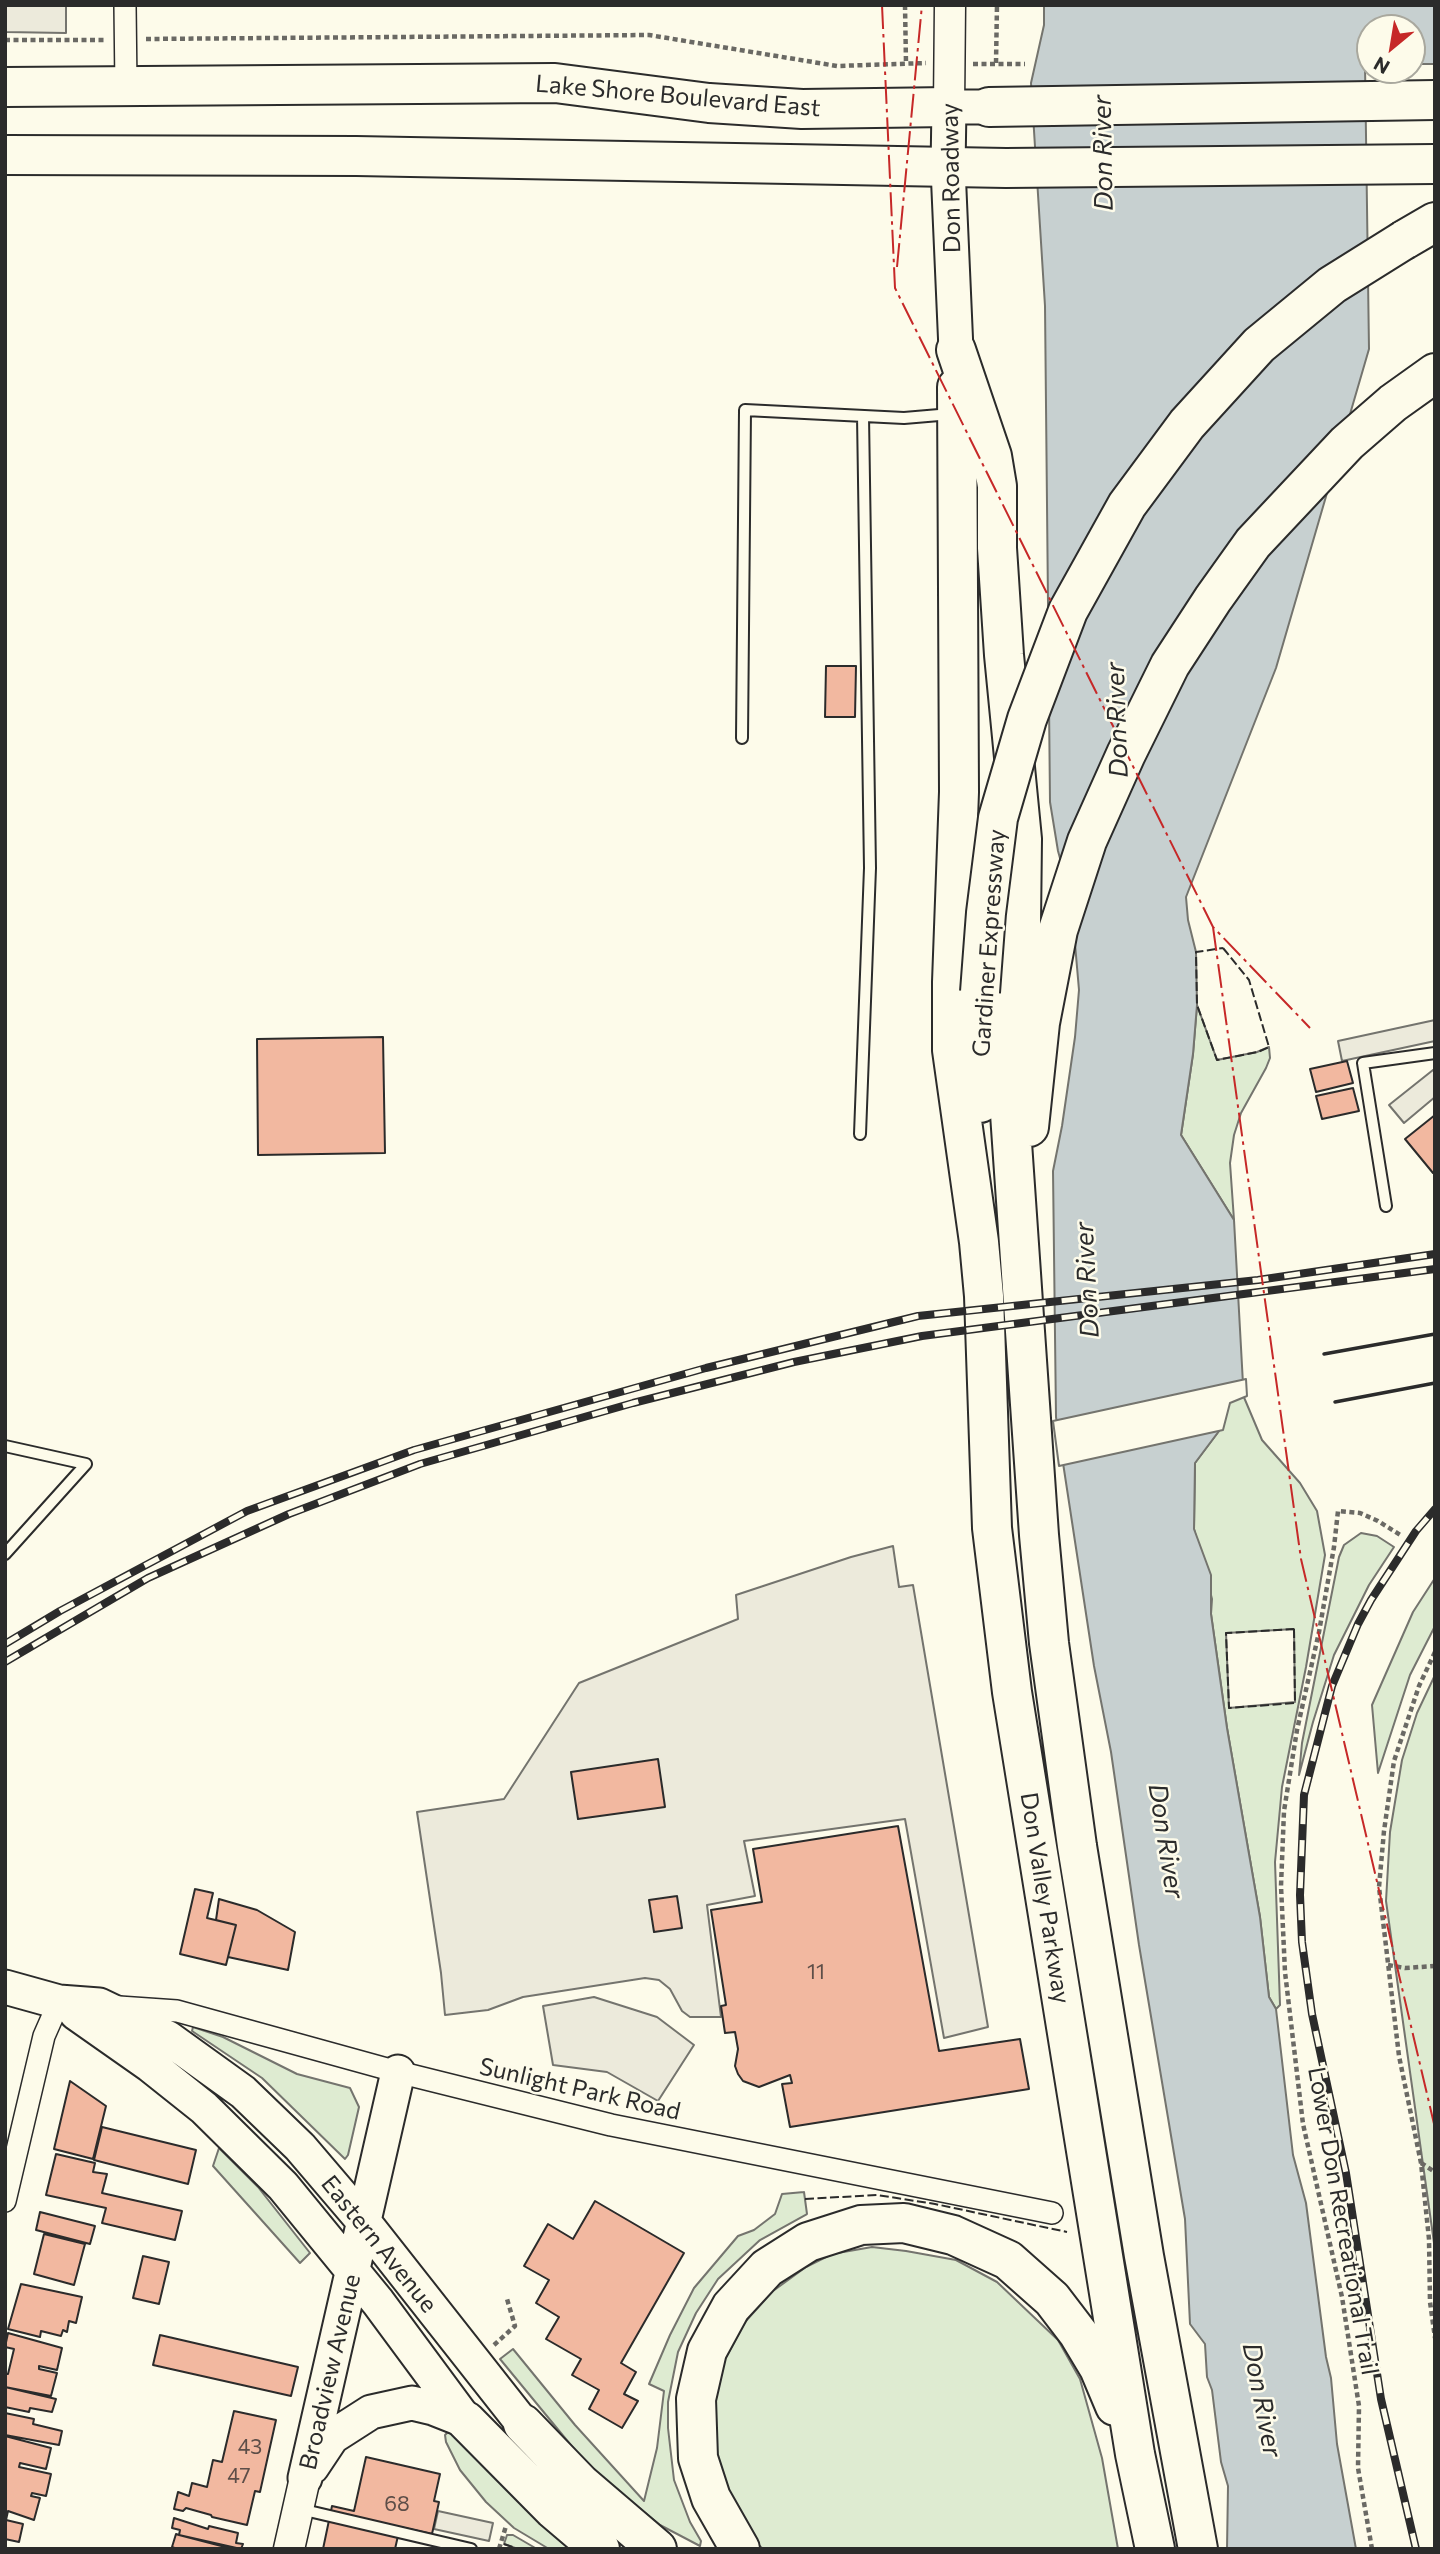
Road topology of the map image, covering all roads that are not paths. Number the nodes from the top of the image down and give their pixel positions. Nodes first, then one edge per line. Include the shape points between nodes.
1 (125, 5) edge
2 (950, 5) edge
3 (5, 87) edge
4 (126, 87) junction
5 (1435, 100) edge
6 (949, 107) junction
7 (989, 107) joint
8 (5, 155) edge
9 (1435, 164) edge
10 (948, 168) junction
11 (1435, 222) edge
12 (956, 350) junction
13 (1435, 373) edge
14 (957, 413) junction
15 (863, 416) junction
16 (742, 737) dead end
17 (1435, 1053) edge
18 (860, 1133) dead end
19 (1386, 1206) dead end
20 (979, 1242) junction
21 (1020, 1251) junction
22 (5, 1446) edge
23 (5, 1553) edge
24 (5, 1987) edge
25 (59, 2002) junction
26 (99, 2005) junction
27 (398, 2072) junction
28 (5, 2201) edge
29 (1052, 2213) dead end
30 (364, 2222) junction
31 (352, 2272) junction
32 (466, 2421) junction
33 (523, 2424) joint
34 (1135, 2454) junction
35 (302, 2493) junction
36 (289, 2549) edge
37 (471, 2549) edge
38 (600, 2549) edge
39 (657, 2549) edge
40 (740, 2549) edge
41 (1155, 2549) edge
42 (1198, 2549) edge

1 - 4 street
2 - 6 street, Don Roadway
3 - 4 highway, Lake Shore Boulevard East
4 - 6 highway, Lake Shore Boulevard East via 555,83 709,103 802,109
5 - 7 highway, Lake Shore Boulevard East
6 - 7 main road, Lake Shore Boulevard East
6 - 10 main road, Don Roadway
8 - 10 highway via 369,156
9 - 10 highway
10 - 12 main road, Don Roadway
11 - 20 highway, Gardiner Expressway, bridge via 1332,285 1259,345 1187,424 1127,505 1068,611 1027,719 998,818 980,992
12 - 14 highway
12 - 21 highway via 998,486 1004,655 1022,839 1021,923 1007,1070
13 - 21 highway via 1347,443 1253,543 1170,665 1126,754 1087,841 1058,929 1040,1023
14 - 15 lane
14 - 20 highway via 960,792 952,1050
15 - 16 lane via 746,410
15 - 18 lane via 870,868
17 - 19 lane via 1363,1063
20 - 34 highway, Don Valley Parkway via 992,1528 1012,1692
21 - 42 highway, Don Valley Parkway via 1040,1549 1075,1833 1144,2256
22 - 23 lane via 86,1464
24 - 25 main road, Eastern Avenue
25 - 26 main road, Eastern Avenue
25 - 28 street via 44,2036
25 - 31 main road, Eastern Avenue via 204,2108 283,2186
26 - 27 street, Sunlight Park Road via 173,2011
26 - 30 main road, Eastern Avenue via 168,2038 243,2092 300,2147
27 - 29 street, Sunlight Park Road via 624,2128
27 - 30 main road, Broadview Avenue
30 - 31 main road, Broadview Avenue
30 - 33 main road, Eastern Avenue
31 - 32 main road, Eastern Avenue
31 - 35 main road, Broadview Avenue
32 - 35 main road via 412,2403 371,2412 332,2437
32 - 38 highway, Eastern Avenue via 553,2510
33 - 39 highway, Eastern Avenue via 581,2484
34 - 40 highway via 1099,2368 1078,2333 1052,2299 1008,2260 953,2235 904,2223 861,2225 807,2242 767,2268 731,2307 707,2351 696,2399 698,2458 711,2498
34 - 41 highway, Don Valley Parkway
35 - 36 street, Broadview Avenue
35 - 37 lane

